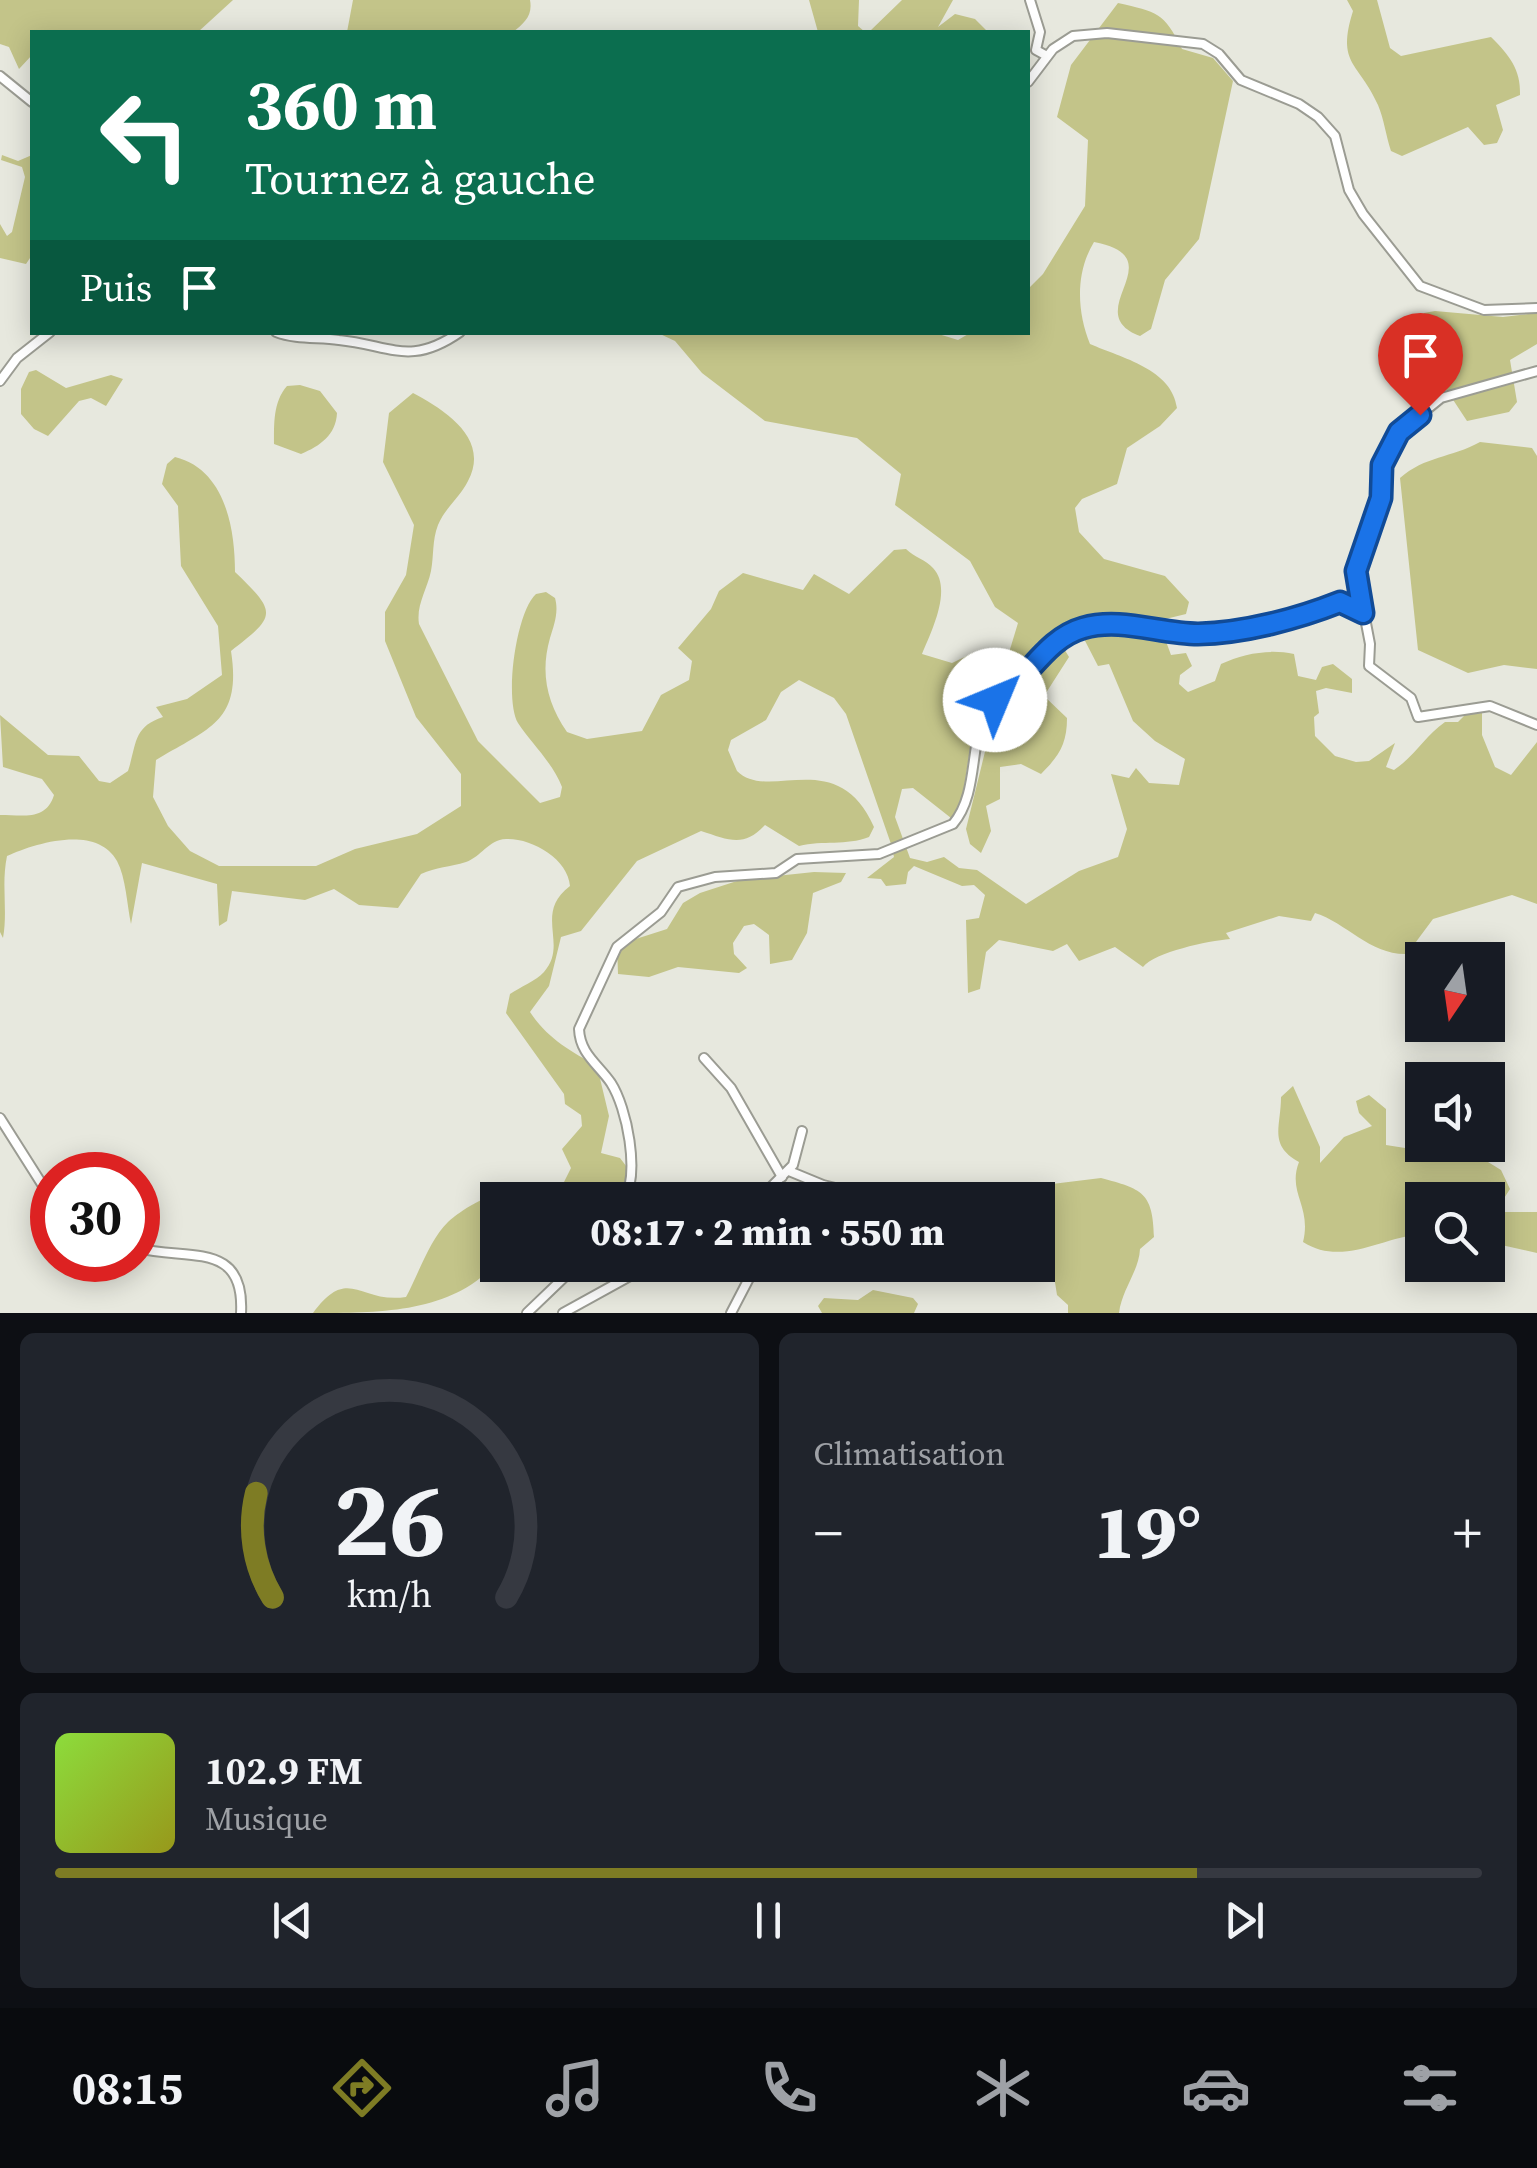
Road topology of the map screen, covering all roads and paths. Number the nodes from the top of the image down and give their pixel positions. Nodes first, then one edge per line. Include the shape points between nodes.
1 (1030, 0) edge
2 (1047, 56) junction
3 (0, 76) edge
4 (1030, 79) edge
5 (30, 100) edge
6 (1537, 308) edge
7 (46, 335) edge
8 (301, 335) edge
9 (454, 335) edge
10 (1537, 371) edge
11 (0, 381) edge
12 (1363, 613) junction
13 (1537, 725) edge
14 (704, 1058) dead end
15 (0, 1118) edge
16 (802, 1131) dead end
17 (30, 1165) edge
18 (785, 1174) junction
19 (628, 1182) edge
20 (779, 1182) edge
21 (813, 1182) edge
22 (160, 1251) edge
23 (559, 1282) edge
24 (619, 1282) edge
25 (747, 1282) edge
26 (241, 1313) edge
27 (527, 1313) edge
28 (563, 1313) edge
29 (731, 1313) edge

1 - 2 street via 1040,32 1036,50
2 - 4 street
2 - 6 street via 1063,40 1086,34 1203,44 1242,80 1318,117 1334,136 1356,202 1420,286 1484,310
3 - 5 street
7 - 11 street
8 - 9 street via 399,354
10 - 12 street via 1442,398 1399,432 1388,448 1381,498 1356,571
12 - 13 street via 1370,666 1411,698 1418,717 1490,706
12 - 19 street via 1340,602 1238,630 1197,634 1115,625 1075,631 1036,658 989,708 970,790 952,824 879,854 797,859 776,873 678,887 661,912 617,947 580,1029 588,1058 620,1101
14 - 18 street
15 - 17 street
16 - 18 street
18 - 20 street
18 - 21 street
22 - 26 street via 208,1257 231,1268 242,1293
23 - 27 street
24 - 28 street
25 - 29 street

